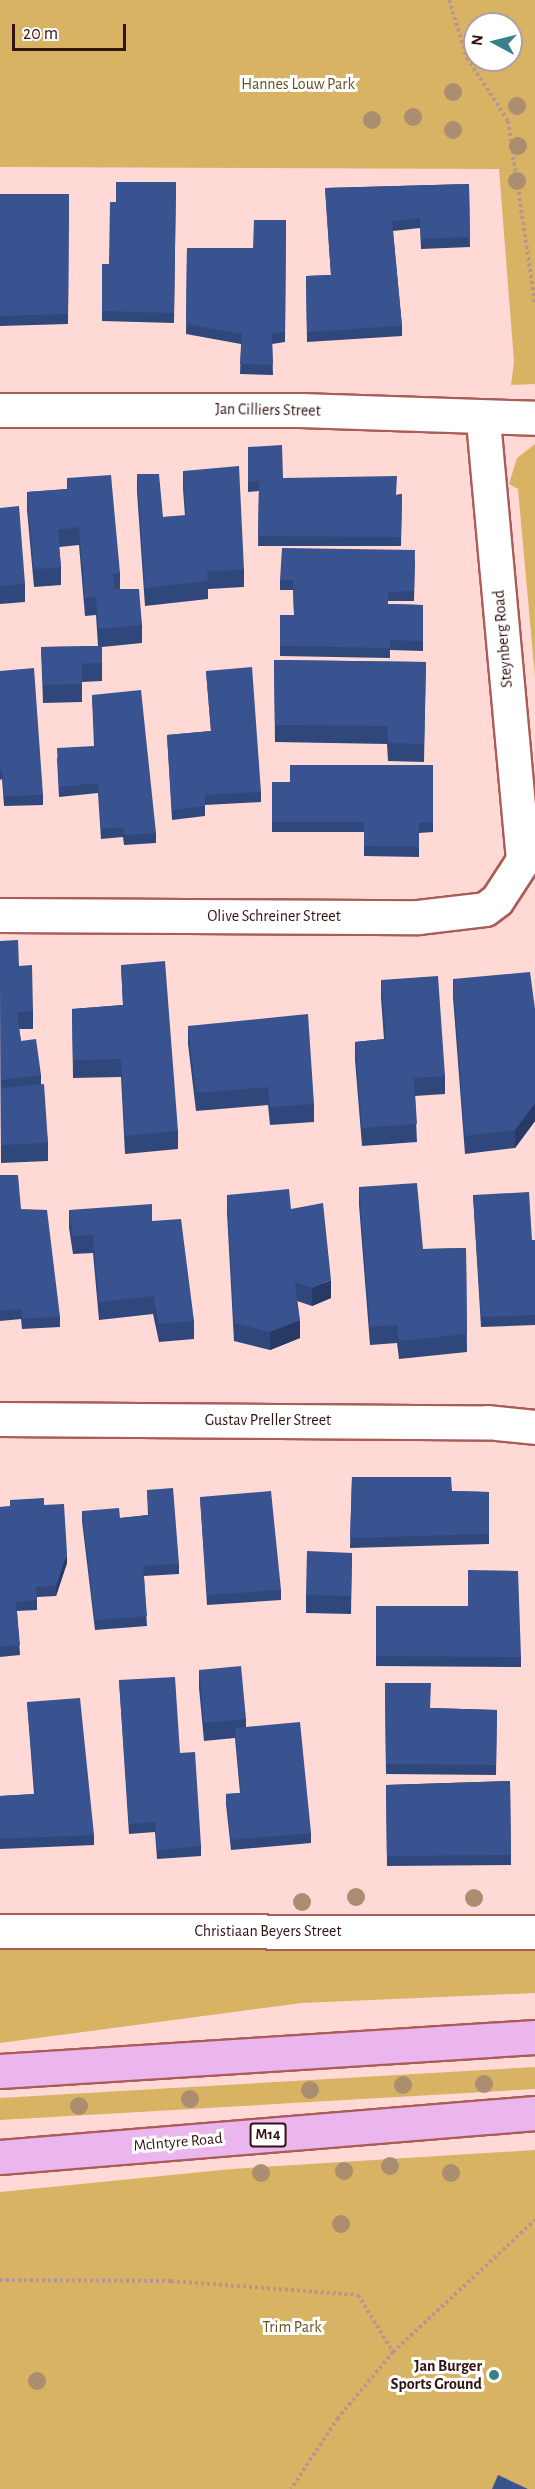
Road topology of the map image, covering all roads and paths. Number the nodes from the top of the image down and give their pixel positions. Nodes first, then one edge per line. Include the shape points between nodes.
1 (449, 0) edge
2 (535, 303) edge
3 (0, 410) edge
4 (535, 418) edge
5 (483, 419) junction
6 (523, 860) joint
7 (0, 915) edge
8 (0, 1419) edge
9 (535, 1427) edge
10 (0, 1931) edge
11 (535, 1932) edge
12 (535, 2026) edge
13 (535, 2037) edge
14 (491, 2038) junction
15 (0, 2071) edge
16 (535, 2113) edge
17 (0, 2157) edge
18 (535, 2220) edge
19 (0, 2280) edge
20 (393, 2352) junction
21 (291, 2489) edge

1 - 2 path via 467,57 508,121
3 - 5 street, Jan Cilliers Street via 300,410
4 - 5 street, Jan Cilliers Street
5 - 6 street, Steynberg Road
6 - 7 street, Olive Schreiner Street via 497,900 485,909 454,914
8 - 9 street, Gustav Preller Street via 487,1422
10 - 11 street, Christiaan Beyers Street
12 - 14 main road
13 - 14 main road
14 - 15 main road
16 - 17 main road, McIntyre Road / M14
18 - 20 path
19 - 20 path via 171,2282 358,2295
20 - 21 path via 338,2418

